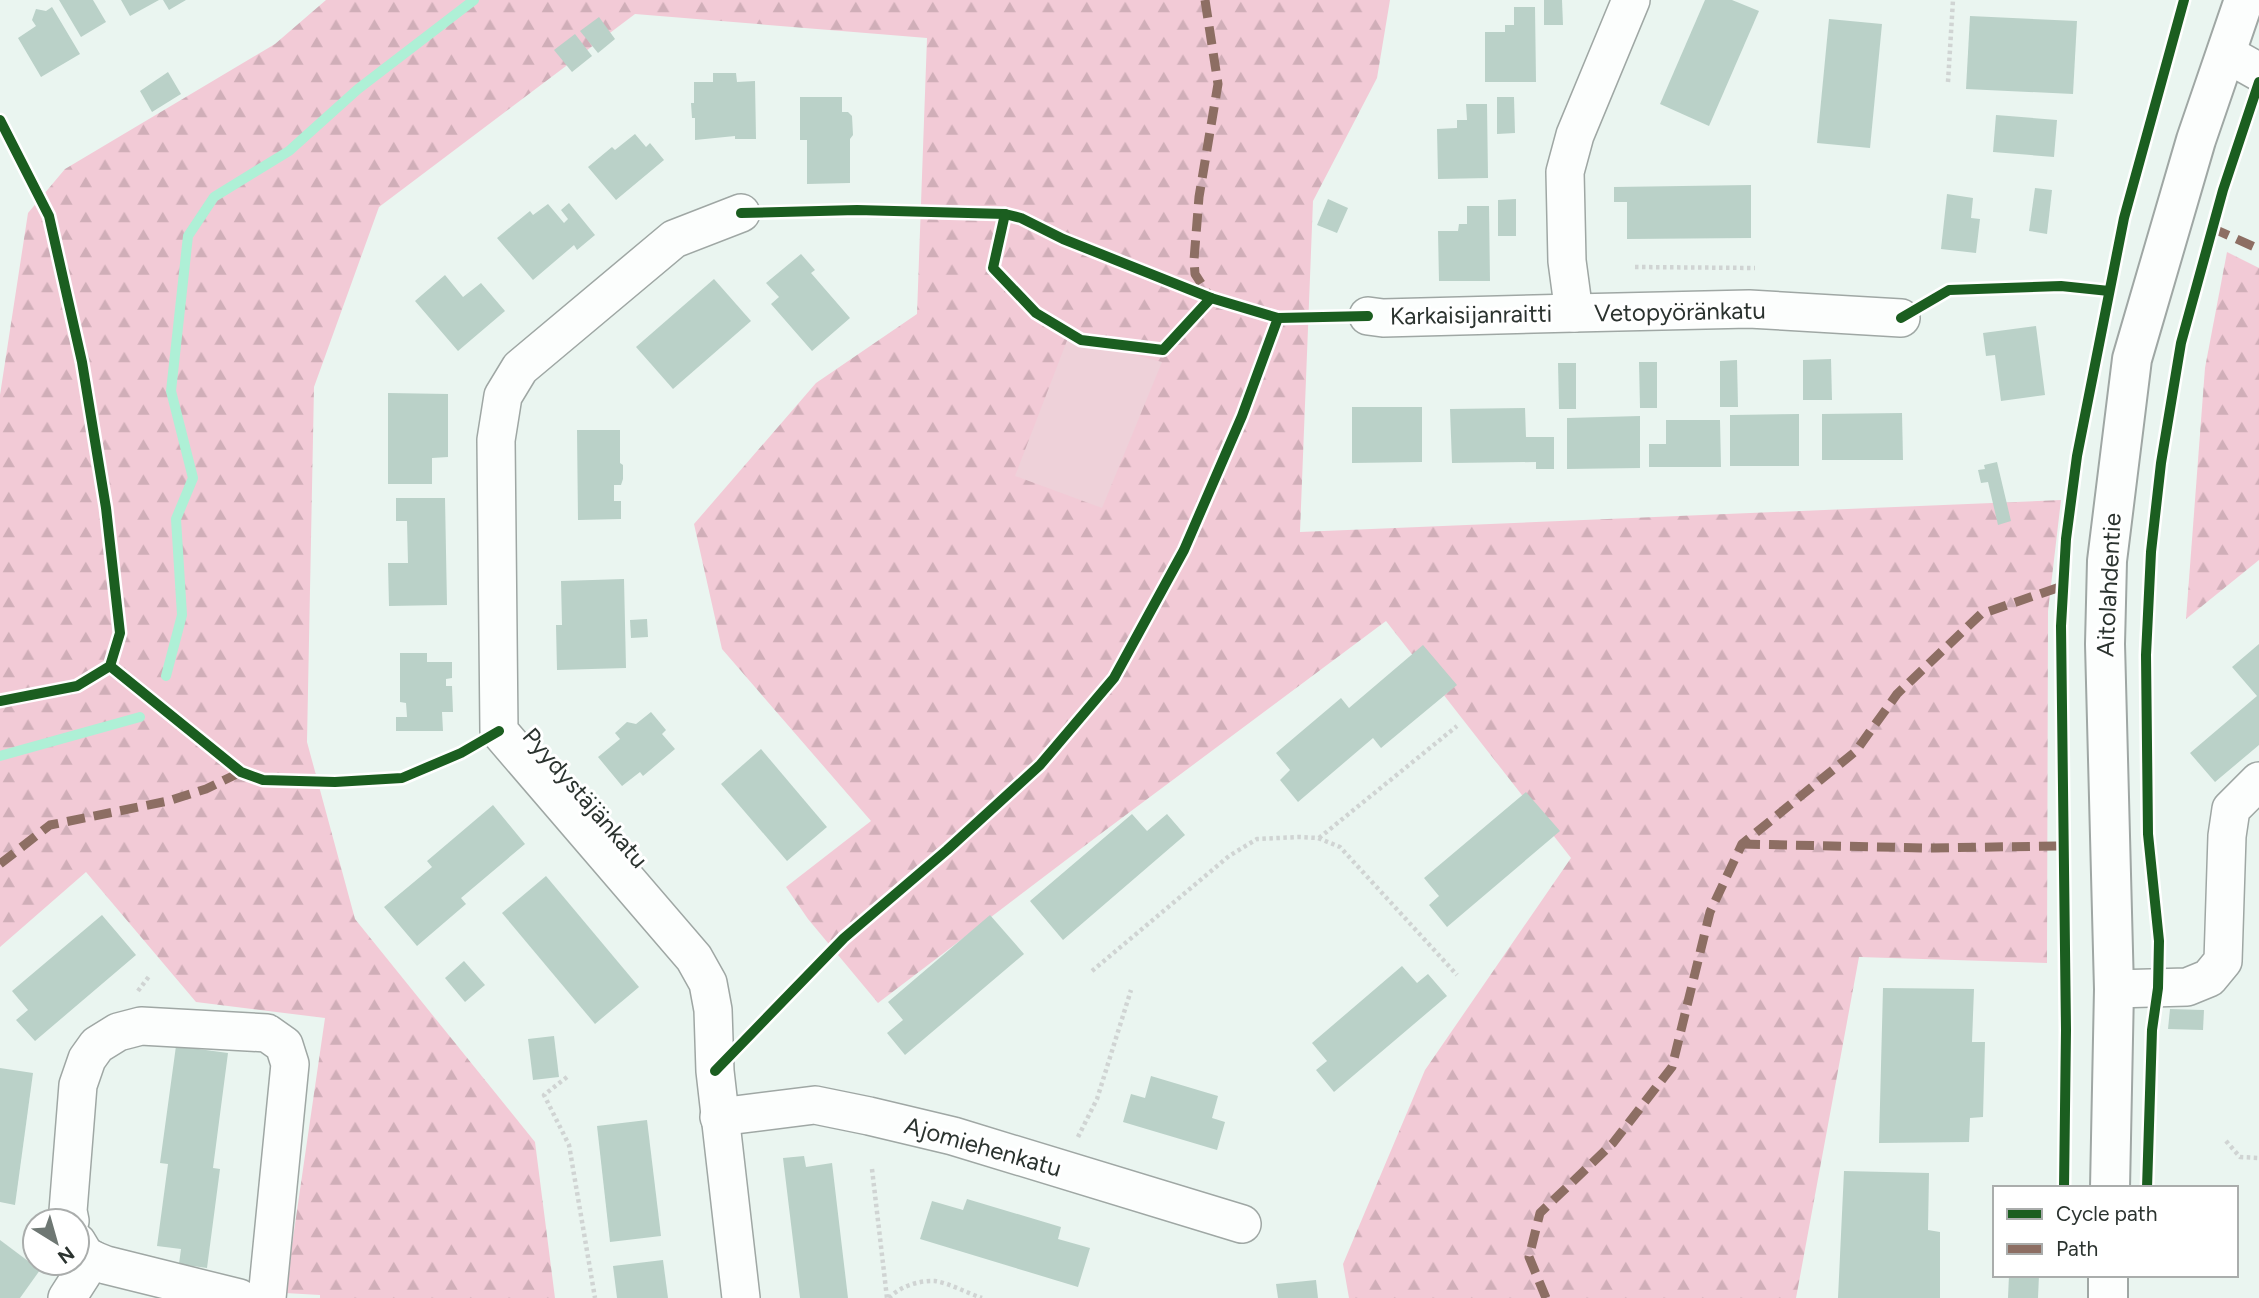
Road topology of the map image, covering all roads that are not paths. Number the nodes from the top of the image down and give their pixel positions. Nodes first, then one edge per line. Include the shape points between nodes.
1 (1631, 0) edge
2 (2244, 0) edge
3 (2243, 63) edge
4 (741, 213) dead end
5 (1574, 313) junction
6 (1368, 316) dead end
7 (1901, 318) dead end
8 (2259, 781) edge
9 (2114, 989) junction
10 (719, 1117) junction
11 (2110, 1186) edge
12 (68, 1207) edge
13 (1242, 1224) dead end
14 (91, 1255) edge
15 (75, 1277) edge
16 (2108, 1277) edge
17 (67, 1298) edge
18 (239, 1298) edge
19 (267, 1298) edge
20 (741, 1298) edge
21 (2108, 1298) edge

1 - 5 street, Vetopyöränkatu via 1564,172
2 - 3 main road, Aitolahdentie
3 - 9 main road, Aitolahdentie via 2192,152 2133,359 2118,466 2107,561 2105,644
4 - 10 street, Pyydystäjänkatu via 674,239 520,368 503,396 496,440 499,731 694,958 708,983 713,1010
5 - 6 street, Karkaisijanraitti
5 - 7 street, Vetopyöränkatu via 1749,309
8 - 9 street via 2231,809 2223,961 2209,978 2186,987
9 - 11 main road, Aitolahdentie
10 - 13 street, Ajomiehenkatu via 815,1105 953,1136
10 - 20 street, Pyydystäjänkatu
12 - 19 street via 78,1085 86,1059 97,1045 118,1032 141,1026 267,1034 284,1045 290,1064
14 - 18 street via 106,1265
15 - 17 street
16 - 21 main road

